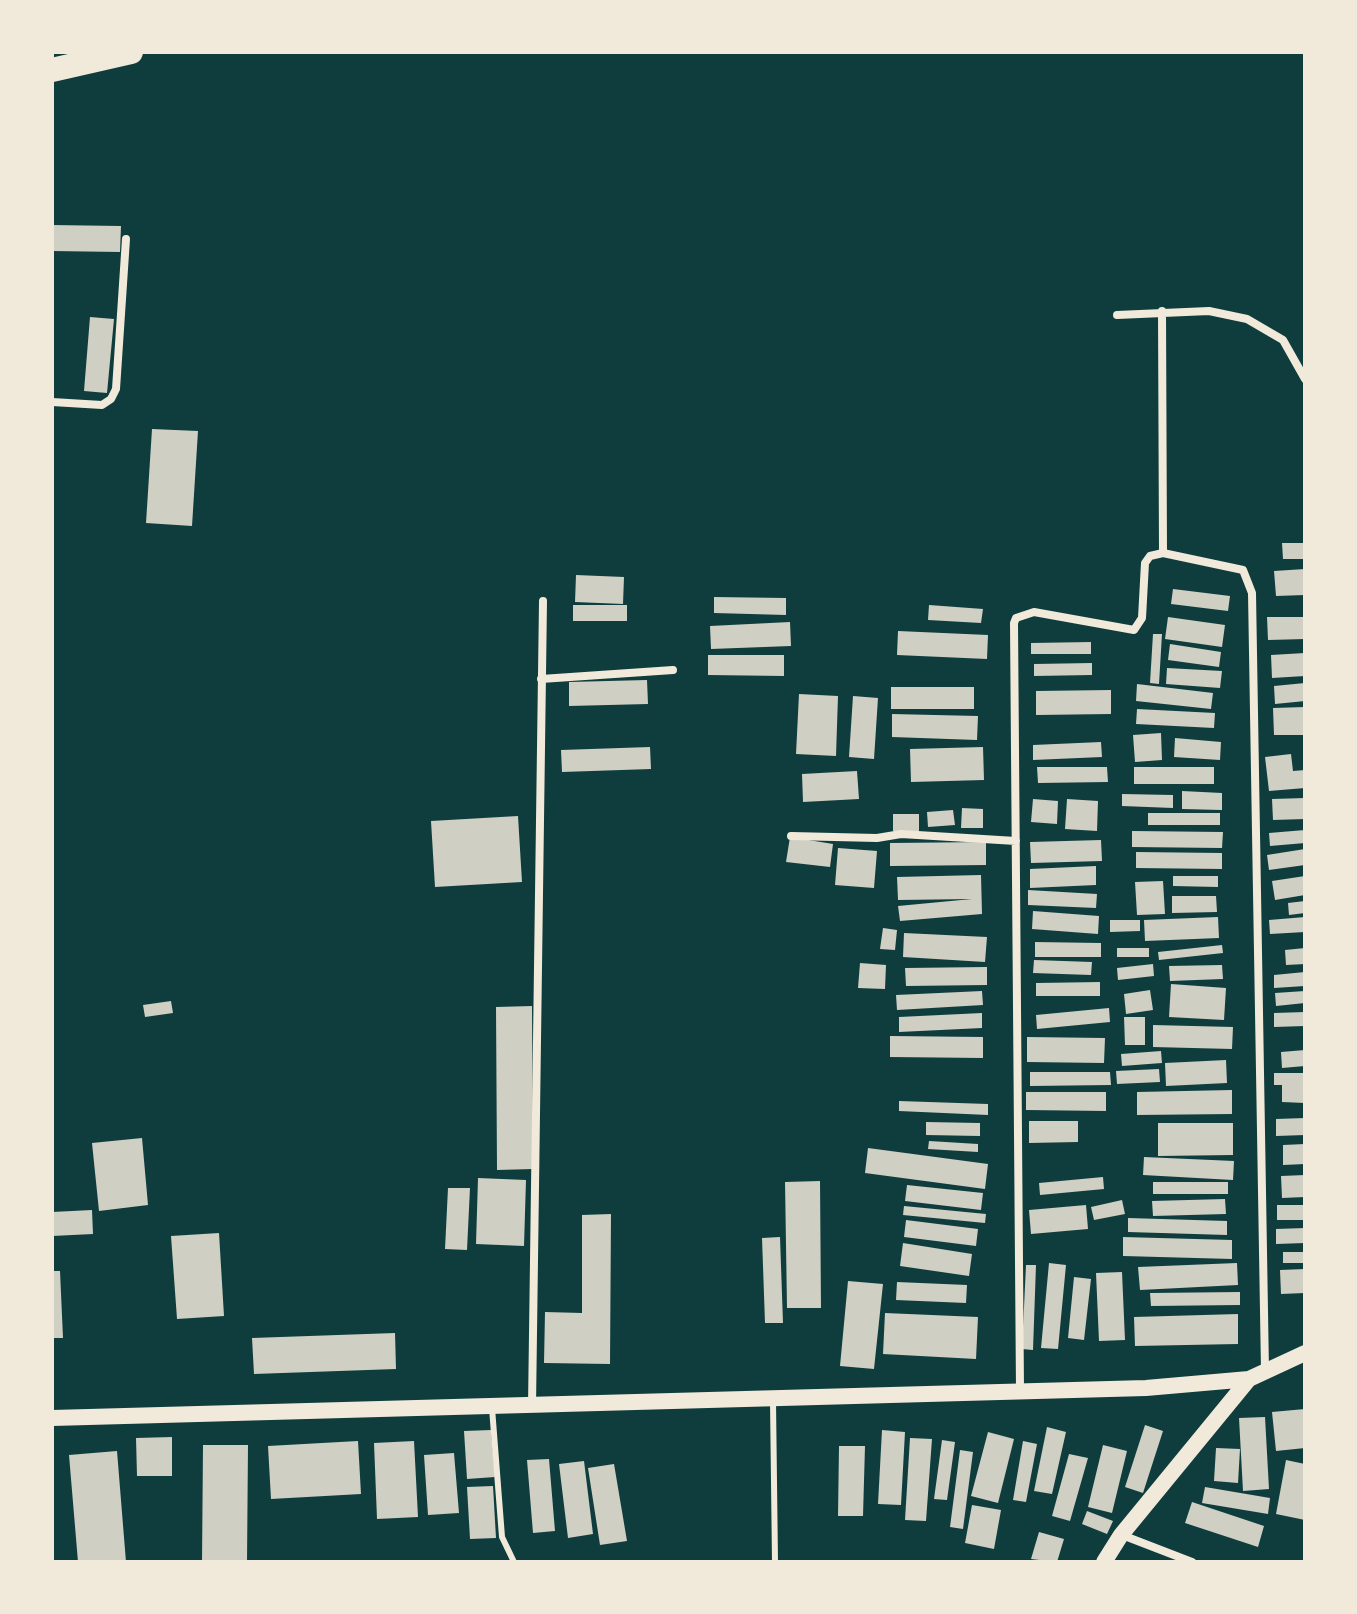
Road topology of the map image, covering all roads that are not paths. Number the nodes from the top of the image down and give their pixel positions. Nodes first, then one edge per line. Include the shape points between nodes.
1 (131, 52) edge
2 (52, 70) edge
3 (126, 239) dead end
4 (1162, 311) junction
5 (1117, 315) dead end
6 (1305, 379) edge
7 (52, 402) edge
8 (1163, 553) junction
9 (543, 601) dead end
10 (673, 670) dead end
11 (541, 679) junction
12 (791, 836) dead end
13 (1016, 841) junction
14 (1305, 1353) edge
15 (1265, 1371) junction
16 (1249, 1379) junction
17 (1020, 1392) junction
18 (773, 1398) junction
19 (532, 1407) junction
20 (492, 1408) junction
21 (52, 1418) edge
22 (1121, 1535) junction
23 (514, 1562) edge
24 (775, 1562) edge
25 (1104, 1562) edge
26 (1192, 1562) edge

1 - 2 highway
3 - 7 street via 116,389 102,405
4 - 5 street
4 - 6 street via 1209,311 1247,319 1283,340
4 - 8 street
8 - 13 street via 1145,563 1142,618 1134,630 1034,612 1016,618
8 - 15 street via 1243,570 1252,593
9 - 11 street
10 - 11 street
11 - 19 street
12 - 13 street via 901,834
13 - 17 street
14 - 15 main road
15 - 16 main road
16 - 17 main road
16 - 22 main road
17 - 18 main road
18 - 19 main road
18 - 24 lane
19 - 20 main road
20 - 21 main road
20 - 23 lane via 502,1537
22 - 25 main road
22 - 26 street

